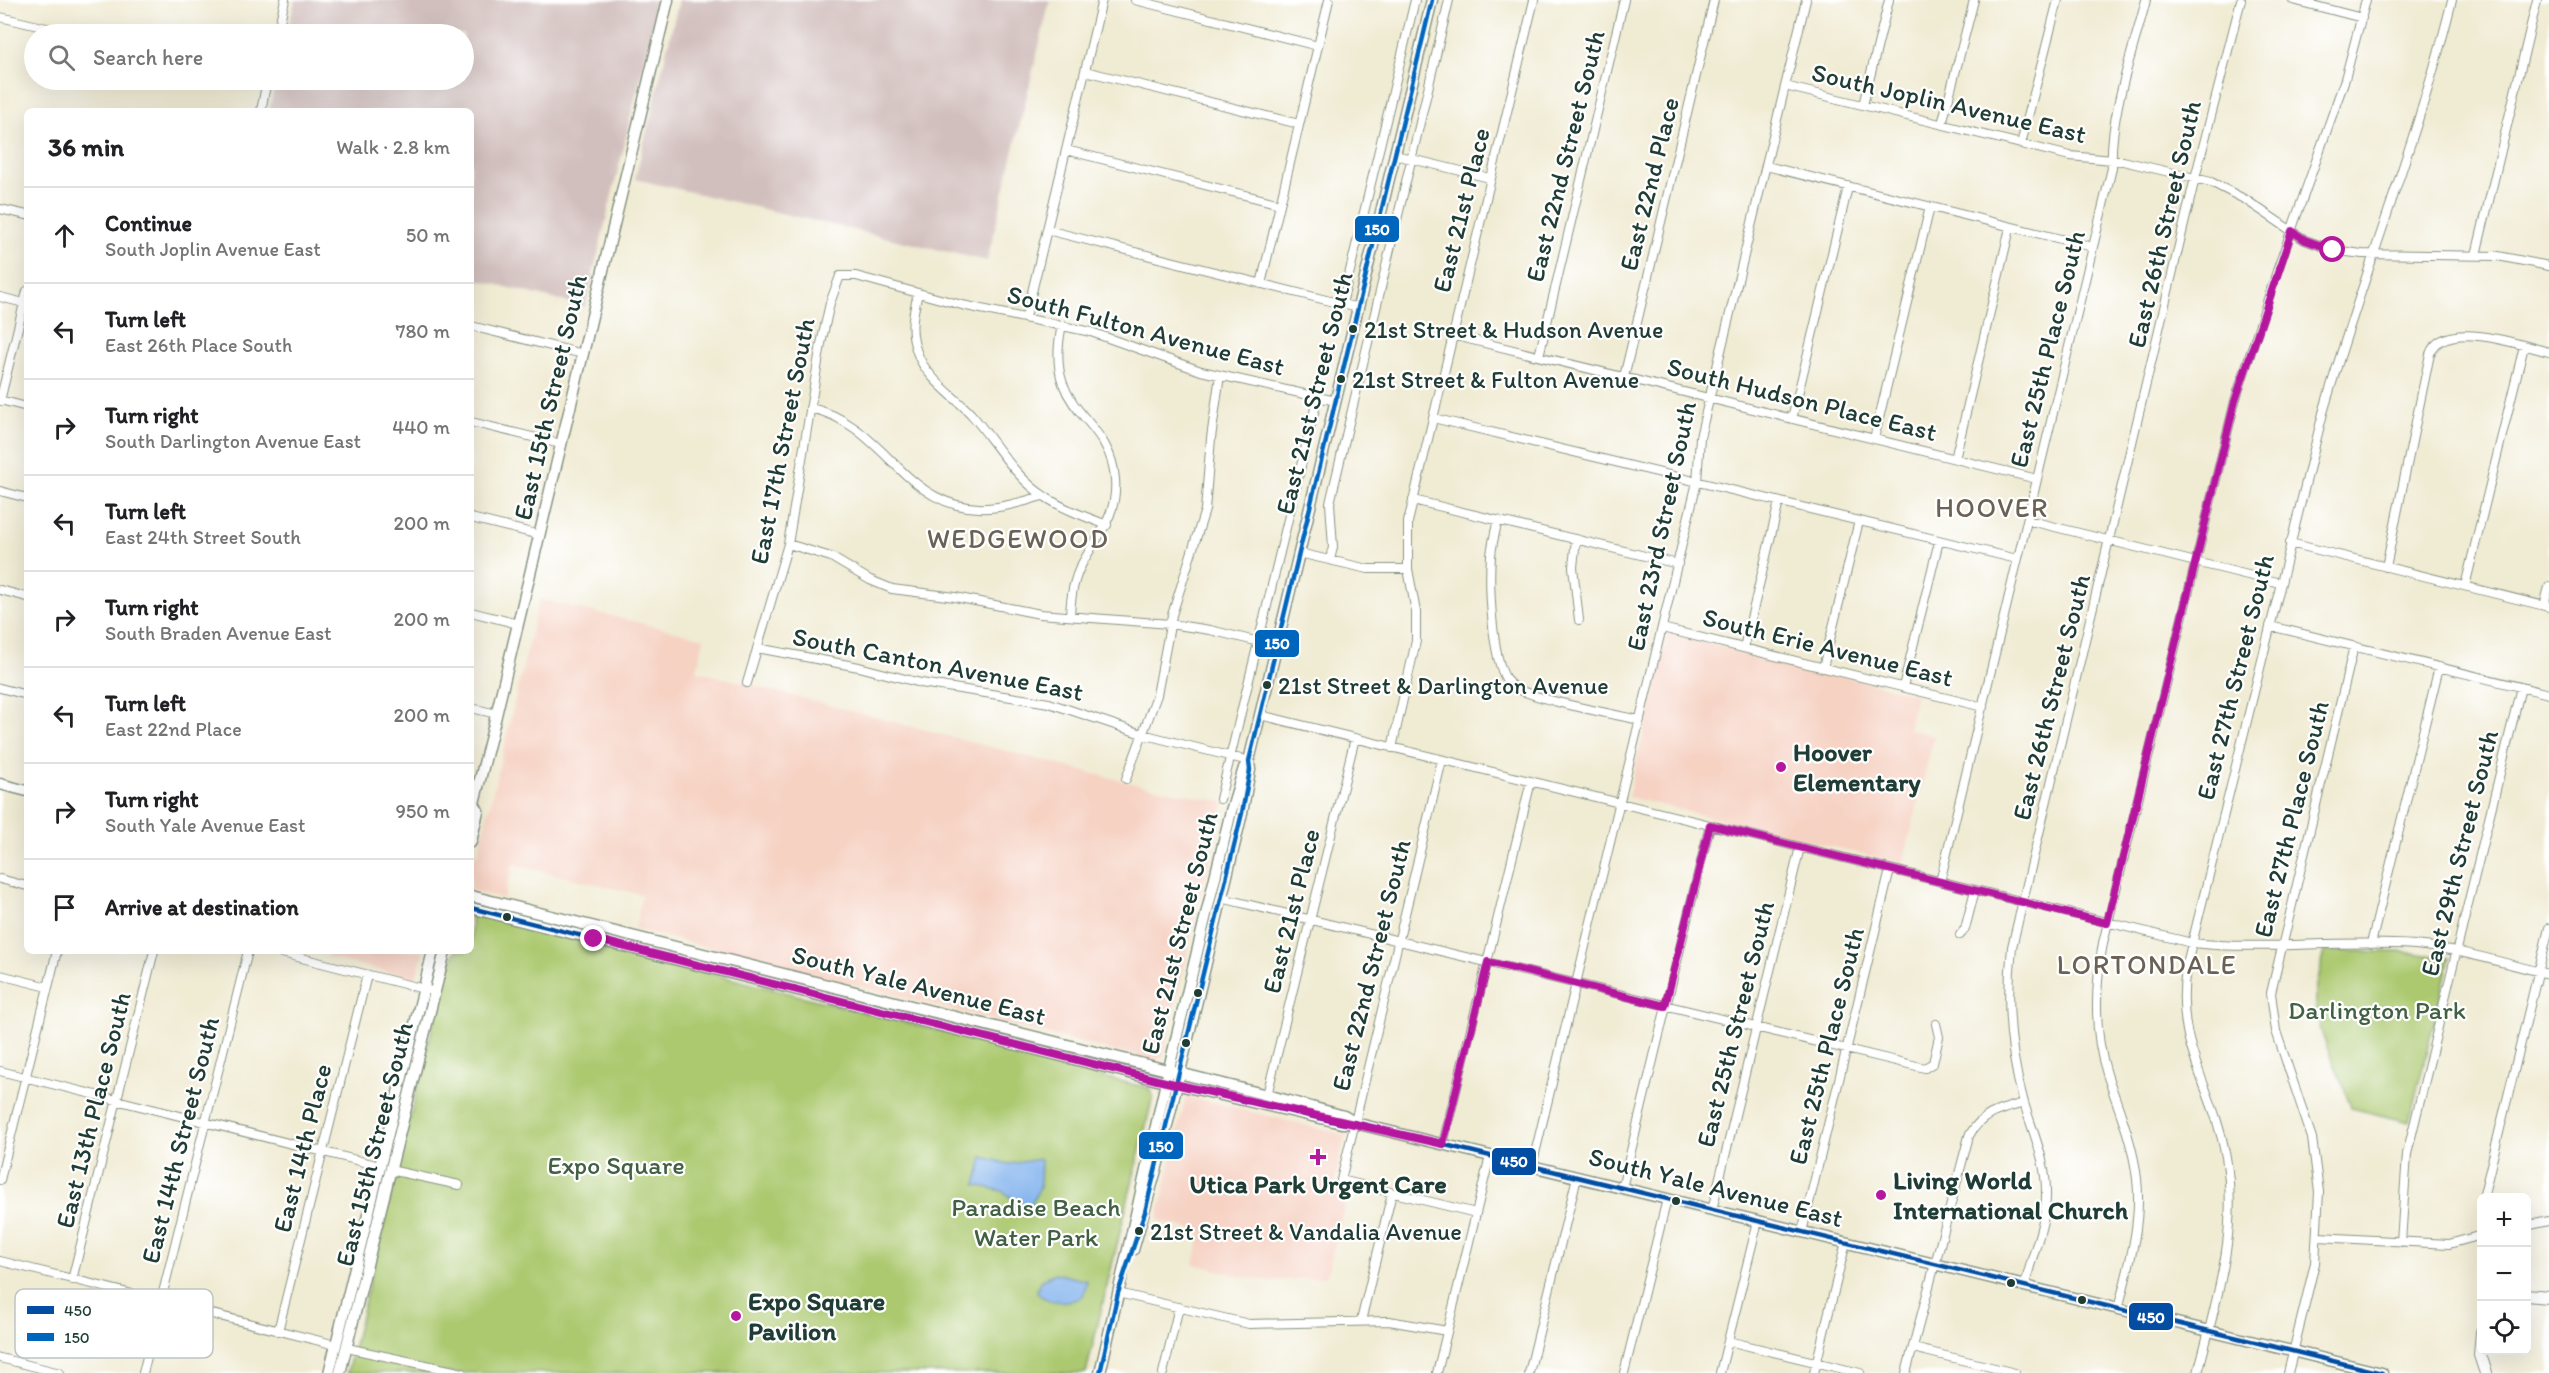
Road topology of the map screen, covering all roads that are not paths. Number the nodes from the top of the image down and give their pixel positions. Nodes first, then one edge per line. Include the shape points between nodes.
1 (285, 0) edge
2 (668, 0) edge
3 (1102, 0) edge
4 (1135, 0) edge
5 (1329, 0) edge
6 (1415, 0) edge
7 (1432, 0) edge
8 (1449, 0) edge
9 (1533, 0) edge
10 (1624, 0) edge
11 (1714, 0) edge
12 (1806, 0) edge
13 (1889, 0) edge
14 (1974, 0) edge
15 (2058, 0) edge
16 (2146, 0) edge
17 (2241, 0) edge
18 (2293, 0) edge
19 (2366, 0) edge
20 (2452, 0) edge
21 (2537, 0) edge
22 (0, 16) edge
23 (2362, 18) junction
24 (32, 24) edge
25 (280, 24) edge
26 (1318, 46) junction
27 (1085, 71) junction
28 (1785, 86) junction
29 (265, 90) edge
30 (1863, 105) junction
31 (262, 108) edge
32 (1299, 124) junction
33 (1942, 124) junction
34 (2021, 144) junction
35 (1066, 150) junction
36 (1395, 155) junction
37 (1410, 159) junction
38 (2111, 159) junction
39 (1766, 166) junction
40 (1490, 178) junction
41 (2195, 178) junction
42 (1848, 187) junction
43 (1280, 204) junction
44 (1930, 207) junction
45 (0, 209) edge
46 (24, 214) edge
47 (2010, 228) junction
48 (1047, 230) junction
49 (2292, 231) junction
50 (2093, 247) junction
51 (2374, 253) junction
52 (2476, 255) junction
53 (2549, 266) edge
54 (840, 276) joint
55 (1261, 284) junction
56 (918, 293) junction
57 (0, 297) edge
58 (1342, 304) junction
59 (24, 308) edge
60 (1358, 308) junction
61 (24, 312) edge
62 (1026, 317) junction
63 (1062, 325) junction
64 (474, 327) edge
65 (1452, 335) junction
66 (2524, 346) junction
67 (2549, 352) edge
68 (584, 354) junction
69 (1539, 356) junction
70 (1220, 375) junction
71 (1624, 377) junction
72 (1318, 396) junction
73 (1709, 398) junction
74 (1336, 400) junction
75 (0, 401) edge
76 (24, 406) edge
77 (810, 408) junction
78 (1432, 418) junction
79 (1792, 419) junction
80 (474, 423) edge
81 (1874, 439) junction
82 (561, 444) junction
83 (1955, 459) junction
84 (2037, 479) junction
85 (1698, 482) junction
86 (0, 491) edge
87 (1043, 496) junction
88 (24, 497) edge
89 (1413, 500) junction
90 (1779, 502) junction
91 (474, 519) edge
92 (1498, 520) junction
93 (2026, 520) junction
94 (1858, 521) junction
95 (1107, 525) junction
96 (540, 535) junction
97 (1576, 539) junction
98 (1939, 540) junction
99 (2111, 541) junction
100 (2290, 543) junction
101 (788, 544) junction
102 (1299, 553) junction
103 (2017, 559) junction
104 (1330, 560) junction
105 (2196, 562) junction
106 (1678, 564) junction
107 (2386, 567) junction
108 (1408, 569) junction
109 (2280, 583) junction
110 (2465, 586) junction
111 (2549, 587) edge
112 (0, 590) edge
113 (24, 596) edge
114 (2547, 607) edge
115 (474, 613) edge
116 (1070, 615) junction
117 (1579, 620) dead end
118 (518, 624) junction
119 (1170, 624) junction
120 (2270, 626) junction
121 (1662, 628) junction
122 (1258, 642) junction
123 (1276, 646) junction
124 (2354, 646) junction
125 (757, 648) junction
126 (1743, 648) junction
127 (2439, 667) junction
128 (1823, 668) junction
129 (747, 683) dead end
130 (1903, 687) junction
131 (2521, 687) junction
132 (0, 688) edge
133 (24, 694) edge
134 (2549, 694) edge
135 (1983, 707) junction
136 (474, 709) edge
137 (497, 714) junction
138 (1260, 715) junction
139 (1640, 720) junction
140 (1142, 734) junction
141 (1355, 738) junction
142 (1392, 747) junction
143 (1230, 756) junction
144 (1442, 760) junction
145 (1249, 761) junction
146 (1126, 778) dead end
147 (1531, 781) junction
148 (0, 784) edge
149 (24, 790) edge
150 (474, 797) edge
151 (1220, 799) dead end
152 (1619, 803) junction
153 (474, 806) edge
154 (1710, 825) junction
155 (474, 829) edge
156 (1800, 847) junction
157 (1890, 870) junction
158 (0, 879) edge
159 (1940, 882) junction
160 (24, 885) edge
161 (1975, 890) junction
162 (474, 897) edge
163 (1215, 899) junction
164 (2022, 902) junction
165 (474, 909) edge
166 (1311, 919) junction
167 (2107, 923) junction
168 (597, 927) junction
169 (2549, 928) edge
170 (1960, 935) dead end
171 (594, 939) junction
172 (1399, 941) junction
173 (2192, 943) junction
174 (2371, 944) junction
175 (2281, 946) junction
176 (2456, 951) junction
177 (56, 954) edge
178 (153, 954) edge
179 (247, 954) edge
180 (286, 954) edge
181 (433, 954) edge
182 (444, 954) edge
183 (733, 962) junction
184 (1488, 962) junction
185 (2538, 971) junction
186 (730, 973) junction
187 (2549, 974) edge
188 (0, 975) edge
189 (367, 975) junction
190 (1576, 984) junction
191 (48, 987) junction
192 (811, 987) junction
193 (429, 990) junction
194 (872, 1002) junction
195 (1665, 1006) junction
196 (954, 1017) junction
197 (1936, 1024) dead end
198 (951, 1028) junction
199 (1756, 1028) junction
200 (1846, 1050) junction
201 (0, 1071) edge
202 (26, 1077) junction
203 (1173, 1078) junction
204 (1268, 1095) junction
205 (117, 1100) junction
206 (2024, 1103) junction
207 (206, 1122) junction
208 (1355, 1123) junction
209 (1443, 1144) junction
210 (323, 1151) junction
211 (1490, 1156) junction
212 (1532, 1166) junction
213 (2, 1167) edge
214 (385, 1168) junction
215 (1577, 1177) junction
216 (0, 1180) edge
217 (459, 1185) dead end
218 (1622, 1188) junction
219 (1392, 1193) junction
220 (2484, 1193) edge
221 (1667, 1199) junction
222 (1712, 1210) junction
223 (1476, 1213) junction
224 (1758, 1221) junction
225 (2549, 1221) edge
226 (2531, 1225) edge
227 (1802, 1232) junction
228 (2318, 1237) junction
229 (2477, 1237) edge
230 (1846, 1242) junction
231 (2401, 1242) junction
232 (0, 1262) edge
233 (1935, 1264) junction
234 (72, 1280) junction
235 (2025, 1286) junction
236 (108, 1289) edge
237 (164, 1289) edge
238 (1118, 1293) junction
239 (2531, 1295) edge
240 (2549, 1297) edge
241 (1179, 1307) junction
242 (2118, 1309) junction
243 (213, 1315) edge
244 (1361, 1321) junction
245 (1447, 1330) junction
246 (278, 1331) junction
247 (2209, 1331) junction
248 (1728, 1341) junction
249 (341, 1347) junction
250 (1912, 1348) junction
251 (2294, 1352) junction
252 (2480, 1355) edge
253 (0, 1358) edge
254 (147, 1358) edge
255 (1816, 1362) junction
256 (60, 1373) edge
257 (143, 1373) edge
258 (329, 1373) edge
259 (340, 1373) edge
260 (463, 1373) edge
261 (1100, 1373) edge
262 (1163, 1373) edge
263 (1437, 1373) edge
264 (1529, 1373) edge
265 (1624, 1373) edge
266 (1720, 1373) edge
267 (1814, 1373) edge
268 (1860, 1373) edge
269 (1906, 1373) edge
270 (2015, 1373) edge
271 (2198, 1373) edge
272 (2288, 1373) edge
273 (2380, 1373) edge
274 (2486, 1373) edge

1 - 25 street
2 - 68 main road, East 15th Street South
3 - 27 street
4 - 26 street
5 - 26 street
6 - 58 street, East 21st Street South
7 - 36 main road, East 21st Street South
8 - 37 street, East 21st Street South
9 - 40 street, East 21st Place
10 - 69 street, East 22nd Street South
11 - 71 street, East 22nd Place
12 - 28 street, East 23rd Street South
13 - 30 street
14 - 33 street
15 - 34 street
16 - 38 street, East 25th Place South via 2114,128
17 - 41 street, East 26th Street South
18 - 23 street
19 - 23 street
20 - 51 street, East 27th Street South via 2424,106
21 - 52 street
22 - 24 street
23 - 49 street via 2345,80
26 - 32 street
27 - 32 street
27 - 35 street
28 - 30 street, South Joplin Avenue East
28 - 39 street, East 23rd Street South
29 - 31 street
30 - 33 street, South Joplin Avenue East
32 - 43 street
33 - 34 street, South Joplin Avenue East
34 - 38 street, South Joplin Avenue East via 2070,156
35 - 43 street
35 - 48 street
36 - 37 street
36 - 60 main road, East 21st Street South
37 - 40 street
37 - 104 street, East 21st Street South via 1330,503 1334,547
38 - 41 street, South Joplin Avenue East
38 - 50 street, East 25th Place South
39 - 42 street
39 - 73 street, East 23rd Street South
40 - 65 street, East 21st Place
41 - 49 street, South Joplin Avenue East via 2225,188
41 - 99 street, East 26th Street South
42 - 44 street
42 - 79 street
43 - 55 street
44 - 47 street
44 - 81 street
45 - 46 street
47 - 50 street
47 - 83 street
48 - 55 street
48 - 62 street
49 - 51 street, South Joplin Avenue East via 2333,250
49 - 105 street via 2235,401
50 - 84 street, East 25th Place South
51 - 52 street, South Joplin Avenue East
51 - 100 street, East 27th Street South via 2328,394
52 - 53 street, South Joplin Avenue East via 2519,258
54 - 56 street, South Fulton Avenue East via 856,276
54 - 77 street, East 17th Street South via 830,303
55 - 58 street
56 - 62 street, South Fulton Avenue East
56 - 87 street via 911,322 917,354
57 - 59 street
58 - 60 street
60 - 74 main road, East 21st Street South
61 - 75 street
62 - 63 street, South Fulton Avenue East
63 - 70 street, South Fulton Avenue East
63 - 95 street via 1058,358 1063,387 1078,414 1100,438 1114,468 1115,501
64 - 68 street
65 - 69 street, South Hudson Place East
65 - 78 street, East 21st Place
66 - 67 street
66 - 107 street via 2475,336 2448,336 2437,342 2430,354
66 - 110 street
68 - 82 main road, East 15th Street South
69 - 71 street, South Hudson Place East
70 - 72 street, South Fulton Avenue East
70 - 119 street via 1205,510
71 - 73 street, South Hudson Place East
72 - 74 street, South Fulton Avenue East
72 - 122 street, East 21st Street South
73 - 79 street, South Hudson Place East
73 - 85 street, East 23rd Street South via 1698,448
74 - 102 main road, East 21st Street South
75 - 76 street
77 - 87 street via 858,428 910,480 944,501 997,507
77 - 101 street, East 17th Street South
78 - 85 street
78 - 89 street, East 21st Place
79 - 81 street, South Hudson Place East
80 - 82 street
81 - 83 street, South Hudson Place East
82 - 96 main road, East 15th Street South
83 - 84 street, South Hudson Place East
84 - 93 street, East 25th Place South
85 - 90 street
85 - 106 street, East 23rd Street South
86 - 88 street
87 - 95 street
89 - 92 street
89 - 108 street, East 21st Place via 1408,522
90 - 94 street
90 - 126 street
91 - 96 street
92 - 97 street
92 - 139 street via 1491,583 1503,677 1524,692
93 - 99 street
93 - 103 street, East 25th Place South
94 - 98 street
94 - 128 street
95 - 116 street via 1075,581
96 - 118 main road, East 15th Street South
97 - 106 street
97 - 117 street via 1572,567
98 - 103 street
98 - 130 street
99 - 105 street
99 - 164 street, East 26th Street South
100 - 107 street
100 - 109 street, East 27th Street South
101 - 116 street via 831,557 892,589 1040,614
101 - 125 street, East 17th Street South
102 - 104 street
102 - 123 main road, East 21st Street South
103 - 135 street, East 25th Place South
104 - 108 street via 1368,569
105 - 109 street
105 - 167 street
106 - 121 street, East 23rd Street South
107 - 110 street
108 - 142 street, East 21st Place via 1416,612 1416,641
109 - 120 street, East 27th Street South
110 - 114 street
111 - 114 street
112 - 113 street
115 - 118 street
116 - 119 street
118 - 137 main road, East 15th Street South
119 - 122 street
119 - 140 street via 1157,695
120 - 124 street
120 - 173 street, East 27th Street South
121 - 126 street, South Erie Avenue East
121 - 139 street, East 23rd Street South
122 - 123 street
122 - 143 street, East 21st Street South
123 - 138 main road, East 21st Street South
124 - 127 street
124 - 175 street, East 27th Place South
125 - 129 street, East 17th Street South
125 - 140 street, South Canton Avenue East via 921,683 1049,703
126 - 128 street, South Erie Avenue East
127 - 131 street
127 - 174 street
128 - 130 street, South Erie Avenue East
130 - 135 street, South Erie Avenue East
131 - 134 street
131 - 176 street, East 29th Street South
132 - 133 street
135 - 159 street, East 25th Place South
136 - 137 street
137 - 150 main road, East 15th Street South
138 - 141 street
138 - 145 main road, East 21st Street South
139 - 152 street, East 23rd Street South
140 - 143 street, South Canton Avenue East
140 - 146 street
141 - 142 street
141 - 166 street, East 21st Place
142 - 144 street
143 - 145 street, South Canton Avenue East
143 - 151 street, East 21st Street South
144 - 147 street
144 - 172 street, East 22nd Street South
145 - 163 main road, East 21st Street South via 1244,768
147 - 152 street
147 - 184 street
148 - 149 main road
152 - 154 street
152 - 190 street, East 23rd Street South
153 - 155 main road, East 15th Street South via 478,811
154 - 156 street
154 - 195 street
156 - 157 street
156 - 199 street, East 25th Street South
157 - 159 street
157 - 200 street, East 25th Place South
158 - 160 street
159 - 161 street
161 - 164 street
161 - 170 street
162 - 168 main road, South Yale Avenue East
163 - 166 street
163 - 203 main road, East 21st Street South
164 - 167 street
164 - 206 street, East 26th Street South via 2012,954 2009,1013
165 - 171 main road, South Yale Avenue East
166 - 172 street
166 - 204 street, East 21st Place
167 - 173 street
167 - 242 street via 2097,979 2097,1034 2130,1140 2139,1195 2135,1236
168 - 171 main road
168 - 183 main road, South Yale Avenue East
169 - 185 street
171 - 186 main road, South Yale Avenue East
172 - 184 street
172 - 208 street, East 22nd Street South
173 - 175 street
173 - 247 street, East 27th Street South via 2183,1018 2220,1136 2230,1190 2229,1243
174 - 175 street
174 - 176 street
175 - 228 street, East 27th Place South via 2271,1003 2276,1031 2312,1138 2319,1192
176 - 185 street
176 - 231 street, East 29th Street South via 2407,1154
177 - 191 street
178 - 205 street, East 13th Place South
179 - 207 street, East 14th Street South
180 - 189 street
181 - 193 main road, East 15th Street South
182 - 193 main road, East 15th Street South
183 - 186 main road
183 - 192 main road, South Yale Avenue East
184 - 190 street
184 - 209 street
185 - 187 street
185 - 220 street
186 - 192 main road, South Yale Avenue East
188 - 191 street
189 - 193 street
189 - 210 street, East 14th Place
190 - 195 street
190 - 212 street, East 23rd Street South
191 - 202 street
192 - 194 main road, South Yale Avenue East
193 - 214 main road, East 15th Street South
194 - 196 main road, South Yale Avenue East
194 - 198 main road, South Yale Avenue East
195 - 199 street
195 - 218 street
196 - 198 main road
196 - 203 main road, South Yale Avenue East
197 - 200 street via 1939,1037 1931,1067
198 - 203 main road, South Yale Avenue East
199 - 200 street
199 - 222 street, East 25th Street South
200 - 227 street, East 25th Place South
201 - 202 street
202 - 205 street
202 - 213 street
203 - 204 main road, South Yale Avenue East
203 - 208 main road, South Yale Avenue East via 1342,1123
203 - 238 main road, East 21st Street South via 1145,1212
204 - 208 main road, South Yale Avenue East via 1344,1116
205 - 207 street
205 - 234 street, East 13th Place South
206 - 233 street via 1989,1114 1974,1126 1965,1146
206 - 235 street, East 26th Street South via 2043,1159 2046,1192 2043,1221
207 - 210 street
207 - 237 street, East 14th Street South
208 - 209 main road, South Yale Avenue East
208 - 219 street, East 22nd Street South via 1341,1180
209 - 211 main road, South Yale Avenue East
210 - 214 street
210 - 246 street, East 14th Place
211 - 212 main road, South Yale Avenue East
211 - 223 street
212 - 215 main road, South Yale Avenue East
213 - 216 street
214 - 217 street
214 - 249 main road, East 15th Street South
215 - 218 main road, South Yale Avenue East
215 - 264 street
218 - 221 main road, South Yale Avenue East
219 - 223 street
219 - 244 street
221 - 222 main road, South Yale Avenue East
221 - 265 street
222 - 224 main road, South Yale Avenue East
223 - 245 street
224 - 227 main road, South Yale Avenue East
224 - 248 street
225 - 226 street
227 - 230 main road, South Yale Avenue East
228 - 231 street
228 - 251 street, East 27th Place South
229 - 231 street via 2449,1244
230 - 233 main road, South Yale Avenue East
230 - 255 street
232 - 234 street
233 - 235 main road, South Yale Avenue East
233 - 250 street
234 - 236 street
235 - 242 main road, South Yale Avenue East
238 - 241 street
238 - 261 main road, East 21st Street South
239 - 240 highway
241 - 244 street via 1270,1325
241 - 262 street
242 - 247 main road, South Yale Avenue East
243 - 246 street
244 - 245 street
245 - 263 street
246 - 249 street
247 - 251 main road, South Yale Avenue East
247 - 271 street, East 27th Street South
248 - 255 street
248 - 266 street
249 - 258 main road
249 - 259 main road
249 - 260 street
250 - 269 street
250 - 270 street
251 - 272 street, East 27th Place South
251 - 273 main road, South Yale Avenue East
252 - 274 highway
253 - 256 street
254 - 257 street, East 14th Street South
255 - 267 street
255 - 268 street

